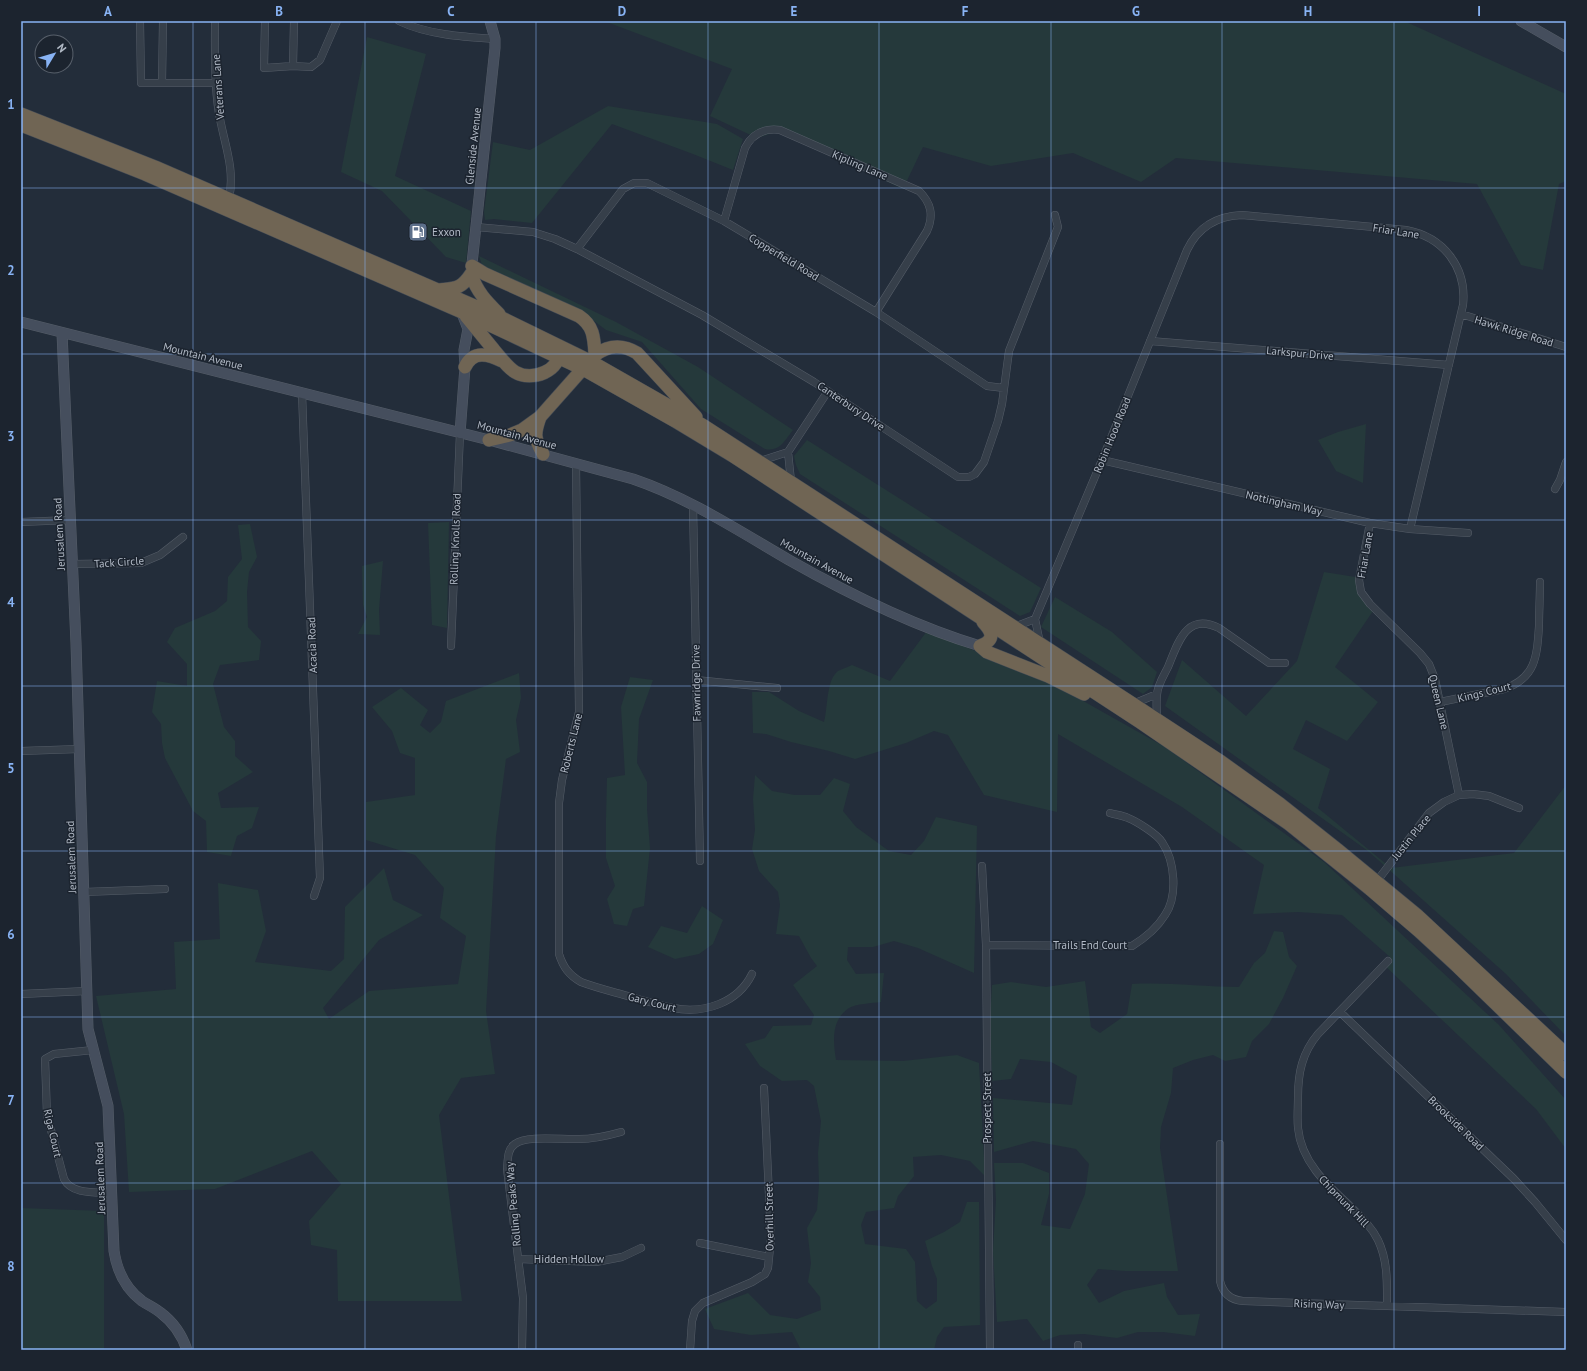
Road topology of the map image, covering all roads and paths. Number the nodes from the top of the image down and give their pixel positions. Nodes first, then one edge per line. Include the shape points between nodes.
1 (140, 21) edge
2 (163, 21) edge
3 (215, 21) edge
4 (265, 21) edge
5 (294, 21) edge
6 (337, 21) edge
7 (399, 21) edge
8 (490, 21) edge
9 (1521, 21) edge
10 (495, 39) junction
11 (1566, 47) edge
12 (293, 66) junction
13 (162, 83) junction
14 (216, 83) junction
15 (21, 114) edge
16 (21, 125) edge
17 (229, 199) junction
18 (1055, 215) dead end
19 (724, 221) junction
20 (476, 227) junction
21 (577, 249) junction
22 (1187, 250) joint
23 (471, 270) junction
24 (439, 290) junction
25 (462, 312) junction
26 (876, 312) junction
27 (1461, 314) junction
28 (502, 318) junction
29 (21, 322) edge
30 (62, 333) junction
31 (1150, 341) junction
32 (553, 343) junction
33 (1566, 347) edge
34 (558, 357) junction
35 (589, 362) junction
36 (505, 363) junction
37 (1449, 365) junction
38 (465, 367) junction
39 (1004, 388) junction
40 (828, 391) junction
41 (302, 393) junction
42 (540, 417) junction
43 (704, 426) junction
44 (460, 433) junction
45 (489, 440) junction
46 (788, 452) junction
47 (543, 454) junction
48 (1102, 460) junction
49 (760, 461) junction
50 (1566, 462) edge
51 (576, 463) junction
52 (791, 481) junction
53 (1555, 489) dead end
54 (693, 505) junction
55 (70, 520) junction
56 (21, 522) edge
57 (1370, 523) junction
58 (1410, 529) junction
59 (1468, 533) dead end
60 (182, 537) dead end
61 (72, 564) junction
62 (1540, 582) dead end
63 (1360, 586) joint
64 (976, 615) junction
65 (1035, 619) junction
66 (1014, 626) junction
67 (1040, 643) junction
68 (451, 646) dead end
69 (980, 646) junction
70 (1285, 663) dead end
71 (696, 680) junction
72 (777, 688) dead end
73 (1157, 694) junction
74 (1440, 702) junction
75 (1133, 704) junction
76 (1157, 720) junction
77 (1140, 722) junction
78 (79, 749) junction
79 (21, 751) edge
80 (1459, 795) junction
81 (1519, 808) dead end
82 (1110, 813) dead end
83 (700, 861) dead end
84 (982, 866) dead end
85 (1377, 881) junction
86 (164, 889) dead end
87 (84, 892) junction
88 (314, 896) dead end
89 (986, 945) junction
90 (1388, 961) dead end
91 (568, 972) joint
92 (752, 974) dead end
93 (87, 991) junction
94 (21, 994) edge
95 (1340, 1012) junction
96 (93, 1050) junction
97 (1563, 1063) edge
98 (1566, 1076) edge
99 (764, 1088) dead end
100 (621, 1132) dead end
101 (1220, 1144) dead end
102 (112, 1193) junction
103 (1566, 1240) edge
104 (700, 1242) dead end
105 (641, 1248) dead end
106 (769, 1257) junction
107 (518, 1259) junction
108 (1387, 1306) junction
109 (1566, 1312) edge
110 (187, 1350) edge
111 (522, 1350) edge
112 (690, 1350) edge
113 (990, 1350) edge

1 - 13 street via 141,83
2 - 13 street
3 - 14 street, Veterans Lane
4 - 12 street via 264,68
5 - 12 street
6 - 12 street via 320,60 311,67
7 - 10 street via 418,29
8 - 10 street, Glenside Avenue
9 - 11 street
10 - 20 street, Glenside Avenue
13 - 14 street
14 - 17 street, Veterans Lane via 221,130 231,167 232,185
15 - 17 highway via 100,144
16 - 25 highway via 152,177
17 - 24 highway
18 - 39 street, Canterbury Drive via 1058,227 1009,351
19 - 21 street, Copperfield Road via 653,185 634,183 618,194
19 - 26 street, Copperfield Road
19 - 26 street, Kipling Lane via 745,148 756,134 768,130 780,130 919,191 929,203 931,222
20 - 21 street, Canterbury Drive via 533,232
20 - 23 street, Glenside Avenue
21 - 40 street, Canterbury Drive via 702,315
22 - 27 street, Friar Lane via 1200,231 1214,221 1230,215 1413,231 1438,243 1456,264 1464,291
22 - 31 street, Robin Hood Road
23 - 24 highway via 466,282 461,286
23 - 28 highway via 480,294
23 - 35 highway via 584,319 593,334
24 - 28 highway
25 - 34 highway
25 - 36 highway
25 - 38 street via 468,329 464,350
26 - 39 street, Copperfield Road via 987,386
27 - 33 street, Hawk Ridge Road
27 - 37 street, Friar Lane
28 - 32 highway
29 - 30 street, Mountain Avenue
30 - 41 street, Mountain Avenue
30 - 55 street, Jerusalem Road
31 - 37 street, Larkspur Drive
31 - 48 street, Robin Hood Road
32 - 34 highway via 559,350
32 - 35 highway
34 - 35 highway
34 - 36 highway via 552,367 537,376 517,373
35 - 42 highway
35 - 43 highway
35 - 43 highway via 603,349 617,346 629,348 637,353
35 - 64 highway via 675,421 733,456
36 - 38 highway via 482,355 470,359
37 - 58 street, Friar Lane
38 - 44 street
39 - 40 street, Canterbury Drive via 998,421 984,462 975,474 962,477 958,477
40 - 46 street
41 - 44 street, Mountain Avenue
41 - 88 street, Acacia Road via 320,878
42 - 45 highway via 522,430
42 - 47 highway via 535,437
43 - 49 highway
44 - 45 street, Mountain Avenue
44 - 68 street, Rolling Knolls Road
45 - 47 street, Mountain Avenue
46 - 49 street
46 - 52 street
47 - 51 street, Mountain Avenue
48 - 57 street, Nottingham Way
48 - 65 street, Robin Hood Road
49 - 52 highway
50 - 53 street
51 - 54 street, Mountain Avenue via 651,485
51 - 91 street, Roberts Lane via 579,712 562,780 559,803 559,954
52 - 66 highway
54 - 69 street, Mountain Avenue via 873,604
54 - 71 street, Fawnridge Drive
55 - 56 street
55 - 61 street, Jerusalem Road
57 - 58 street, Nottingham Way
57 - 63 street, Friar Lane
58 - 59 street, Nottingham Way
60 - 61 street, Tack Circle via 160,555 140,563
61 - 78 street, Jerusalem Road
62 - 74 street, Kings Court via 1538,648 1536,659 1527,675 1504,689
63 - 74 street, Queen Lane via 1361,592 1370,604 1429,664
64 - 69 highway via 991,634 991,639
64 - 77 highway
65 - 66 street
65 - 67 street
66 - 67 highway
67 - 75 highway
69 - 77 highway via 987,652 1048,676
70 - 73 street via 1269,663 1212,624 1199,624 1192,626 1180,639
71 - 72 street
71 - 83 street, Fawnridge Drive
73 - 75 street
73 - 76 street
74 - 80 street, Queen Lane
75 - 76 highway
76 - 85 highway via 1280,804
77 - 97 highway via 1289,824 1370,889
78 - 79 street
78 - 87 street, Jerusalem Road
80 - 81 street, Justin Place via 1489,796
80 - 85 street, Justin Place via 1429,813
82 - 89 street, Trails End Court via 1128,818 1148,830 1162,841 1169,855 1173,874 1173,895 1166,914 1157,926 1132,946
84 - 89 street, Prospect Street
85 - 97 highway via 1463,957
86 - 87 street
87 - 93 street, Jerusalem Road
89 - 113 street, Prospect Street
90 - 95 street, Chipmunk Hill
91 - 92 street, Gary Court via 590,985 665,1006 691,1010 709,1007 733,997 748,984
93 - 94 street
93 - 96 street, Jerusalem Road via 88,1029
95 - 103 street, Brookside Road via 1514,1179
95 - 108 street, Chipmunk Hill via 1313,1040 1302,1061 1298,1084 1298,1128 1304,1150 1314,1169 1368,1224 1378,1239 1386,1264
96 - 102 street, Jerusalem Road via 108,1106
96 - 102 street, Riga Court via 54,1054 45,1059 47,1115 64,1179 69,1186 75,1190
97 - 98 highway
99 - 106 street, Overhill Street via 771,1238
100 - 107 street, Rolling Peaks Way via 601,1138 527,1139 514,1144 509,1150 507,1169
101 - 108 street, Rising Way via 1220,1281 1230,1298 1243,1301
102 - 110 street, Jerusalem Road via 114,1251 119,1272 136,1296 161,1313 173,1325
104 - 106 street
105 - 107 street, Hidden Hollow via 622,1257 596,1262
106 - 112 street, Overhill Street via 765,1274 703,1303 695,1311
107 - 111 street, Rolling Peaks Way via 523,1298
108 - 109 street, Rising Way

